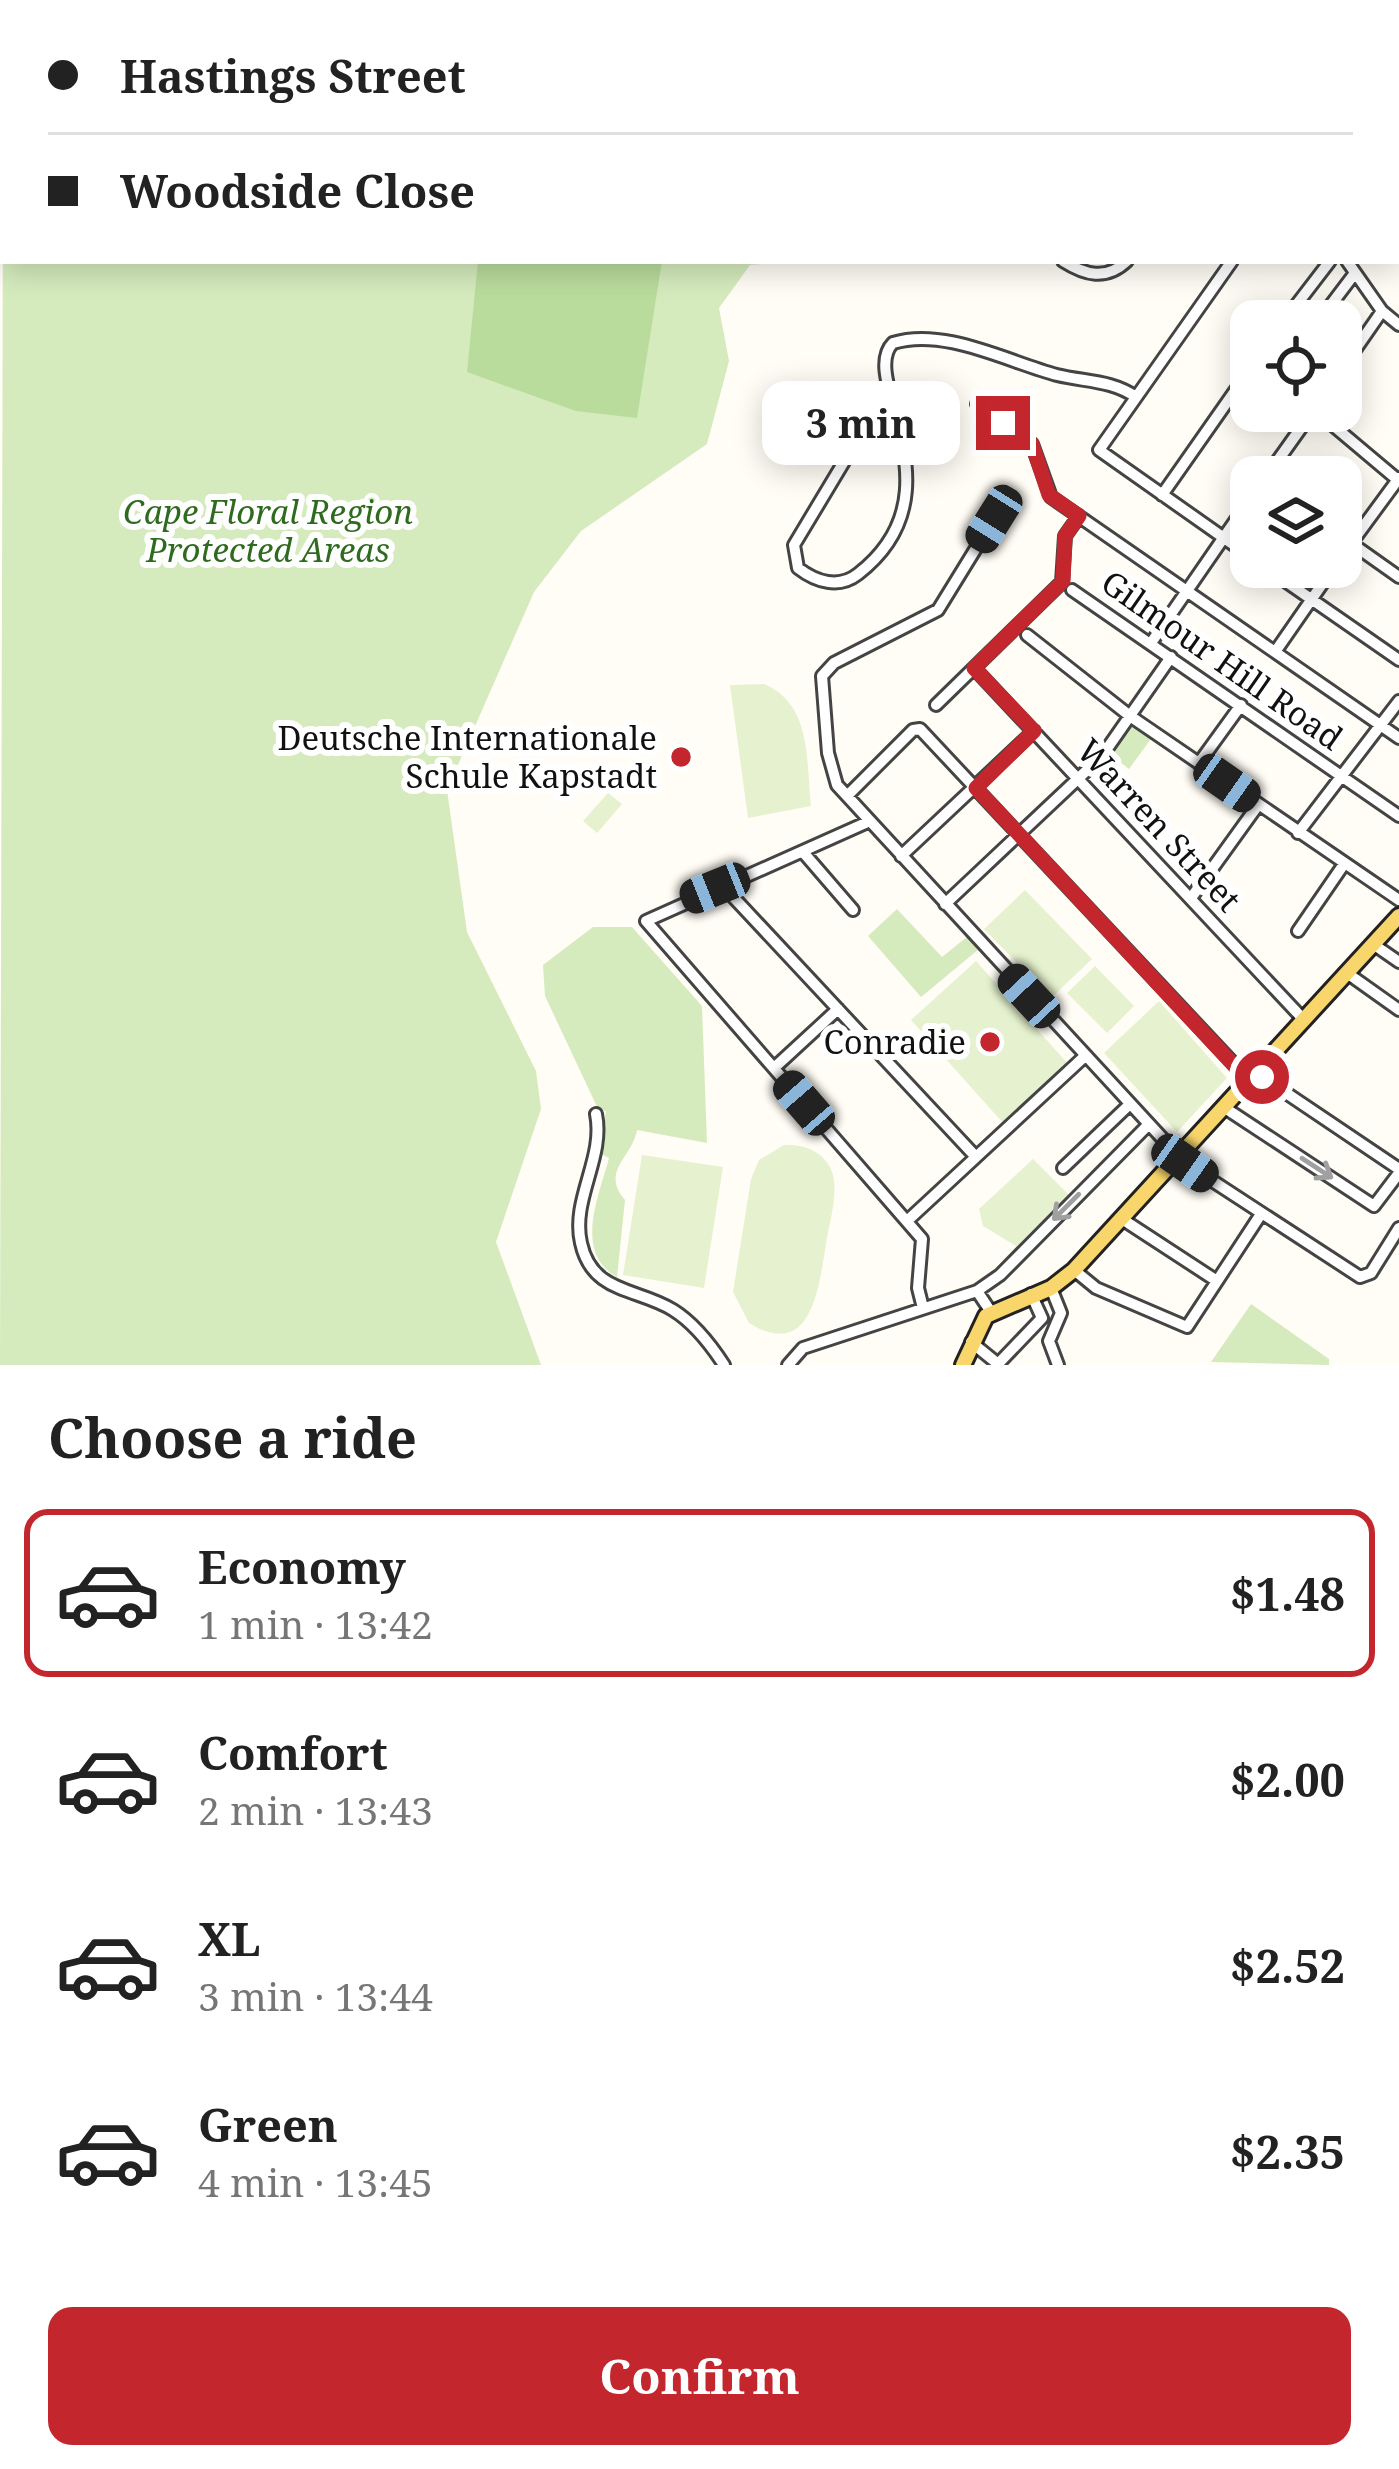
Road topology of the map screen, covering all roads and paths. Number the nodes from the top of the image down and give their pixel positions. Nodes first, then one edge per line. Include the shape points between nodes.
1 (1069, 264) edge
2 (1124, 264) edge
3 (1230, 264) edge
4 (1328, 264) edge
5 (1349, 264) edge
6 (1355, 273) junction
7 (1300, 300) edge
8 (1335, 300) edge
9 (1382, 311) junction
10 (1399, 325) edge
11 (1362, 340) edge
12 (1136, 397) junction
13 (1230, 398) edge
14 (977, 404) dead end
15 (1303, 432) edge
16 (1340, 432) edge
17 (854, 445) dead end
18 (1283, 456) edge
19 (1398, 479) edge
20 (1162, 495) junction
21 (1079, 516) junction
22 (994, 519) dead end
23 (1362, 521) edge
24 (1230, 528) edge
25 (1223, 538) junction
26 (1230, 543) edge
27 (1362, 551) edge
28 (1399, 577) edge
29 (1296, 588) edge
30 (1320, 588) edge
31 (1072, 590) dead end
32 (1187, 590) junction
33 (1312, 599) junction
34 (1027, 635) dead end
35 (1151, 644) junction
36 (1275, 652) junction
37 (1171, 657) junction
38 (1399, 660) edge
39 (974, 668) junction
40 (1399, 701) edge
41 (936, 705) dead end
42 (1241, 705) junction
43 (1130, 716) junction
44 (1381, 725) junction
45 (1034, 731) junction
46 (1399, 738) edge
47 (1199, 763) junction
48 (1342, 776) junction
49 (1078, 778) junction
50 (976, 788) junction
51 (847, 796) junction
52 (1258, 805) junction
53 (1399, 816) edge
54 (870, 821) junction
55 (1298, 833) junction
56 (1018, 834) junction
57 (803, 852) junction
58 (901, 856) junction
59 (1344, 864) junction
60 (722, 885) junction
61 (1191, 898) junction
62 (1399, 900) edge
63 (945, 904) junction
64 (853, 910) dead end
65 (1399, 916) edge
66 (1298, 931) dead end
67 (1373, 944) junction
68 (1399, 962) edge
69 (1347, 973) junction
70 (838, 1009) junction
71 (1399, 1010) edge
72 (1304, 1020) junction
73 (1085, 1056) junction
74 (774, 1068) junction
75 (1252, 1076) junction
76 (1130, 1104) junction
77 (1225, 1108) junction
78 (596, 1114) dead end
79 (1149, 1124) junction
80 (976, 1157) junction
81 (1179, 1157) junction
82 (1063, 1168) dead end
83 (1399, 1171) edge
84 (1262, 1214) junction
85 (1122, 1219) junction
86 (908, 1222) junction
87 (1399, 1228) edge
88 (1395, 1245) edge
89 (1074, 1270) junction
90 (1217, 1281) junction
91 (1051, 1288) junction
92 (976, 1291) junction
93 (1031, 1294) junction
94 (923, 1308) junction
95 (991, 1312) junction
96 (971, 1342) junction
97 (724, 1365) edge
98 (788, 1365) edge
99 (963, 1365) edge
100 (1058, 1365) edge

1 - 2 street via 1093,275
3 - 12 street
4 - 7 street
5 - 6 street
6 - 8 street
6 - 9 street
9 - 10 street
9 - 11 street
12 - 17 street via 964,346 893,343 884,364 909,469 904,506 881,552 859,574 820,580 798,568 794,545
12 - 20 street via 1099,450
13 - 20 street
14 - 21 street via 1032,444 1048,494
15 - 18 street
16 - 19 street
19 - 23 street
20 - 25 street
21 - 32 street
21 - 39 street via 1065,536 1063,581
22 - 51 street via 938,610 822,676 830,769
24 - 25 street
25 - 26 street
25 - 32 street
27 - 28 street
29 - 33 street
30 - 33 street
31 - 35 street, Gilmour Hill Road
32 - 35 street
32 - 36 street
33 - 36 street
33 - 38 street
34 - 43 street
35 - 37 street, Gilmour Hill Road
36 - 44 street
37 - 42 street, Gilmour Hill Road
37 - 43 street
39 - 41 street
39 - 45 street, Warren Street
40 - 44 street
42 - 47 street
42 - 48 street, Gilmour Hill Road
43 - 47 street
43 - 49 street
44 - 46 street
44 - 48 street
45 - 49 street, Warren Street
45 - 50 street
47 - 52 street
48 - 53 street, Gilmour Hill Road
48 - 55 street
49 - 56 street
49 - 61 street, Warren Street
50 - 51 street via 917,728
50 - 56 street
50 - 58 street
51 - 54 street
52 - 55 street
52 - 61 street
54 - 57 street
54 - 58 street
55 - 59 street
56 - 63 street
56 - 75 street
57 - 60 street
57 - 64 street
58 - 63 street
59 - 62 street
59 - 66 street
60 - 70 street
60 - 74 street via 646,921
61 - 72 street, Warren Street
63 - 73 street
65 - 67 main road
67 - 68 street
67 - 69 main road
69 - 71 street
69 - 72 main road
70 - 74 street
70 - 80 street
72 - 75 main road
73 - 76 street
73 - 80 street
74 - 86 street
75 - 77 main road
75 - 83 street
76 - 79 street
76 - 82 street
77 - 81 main road
77 -> 83 street via 1374,1206
78 - 97 street via 599,1136 579,1228 588,1262 613,1288 676,1312
79 - 81 street
79 -> 92 street
80 - 86 street
81 - 84 street
81 - 85 main road
84 - 88 street via 1360,1277
84 - 90 street
85 - 89 main road
85 - 90 street
86 - 94 street via 924,1244
87 - 88 street
89 - 90 street via 1180,1327 1192,1323
89 - 91 main road
91 - 93 main road
91 - 100 street via 1061,1313 1049,1341
92 - 94 street
92 - 95 street
93 - 95 main road
93 - 96 street via 1042,1318 998,1364
94 - 98 street via 802,1348
95 - 96 main road
96 - 99 main road

